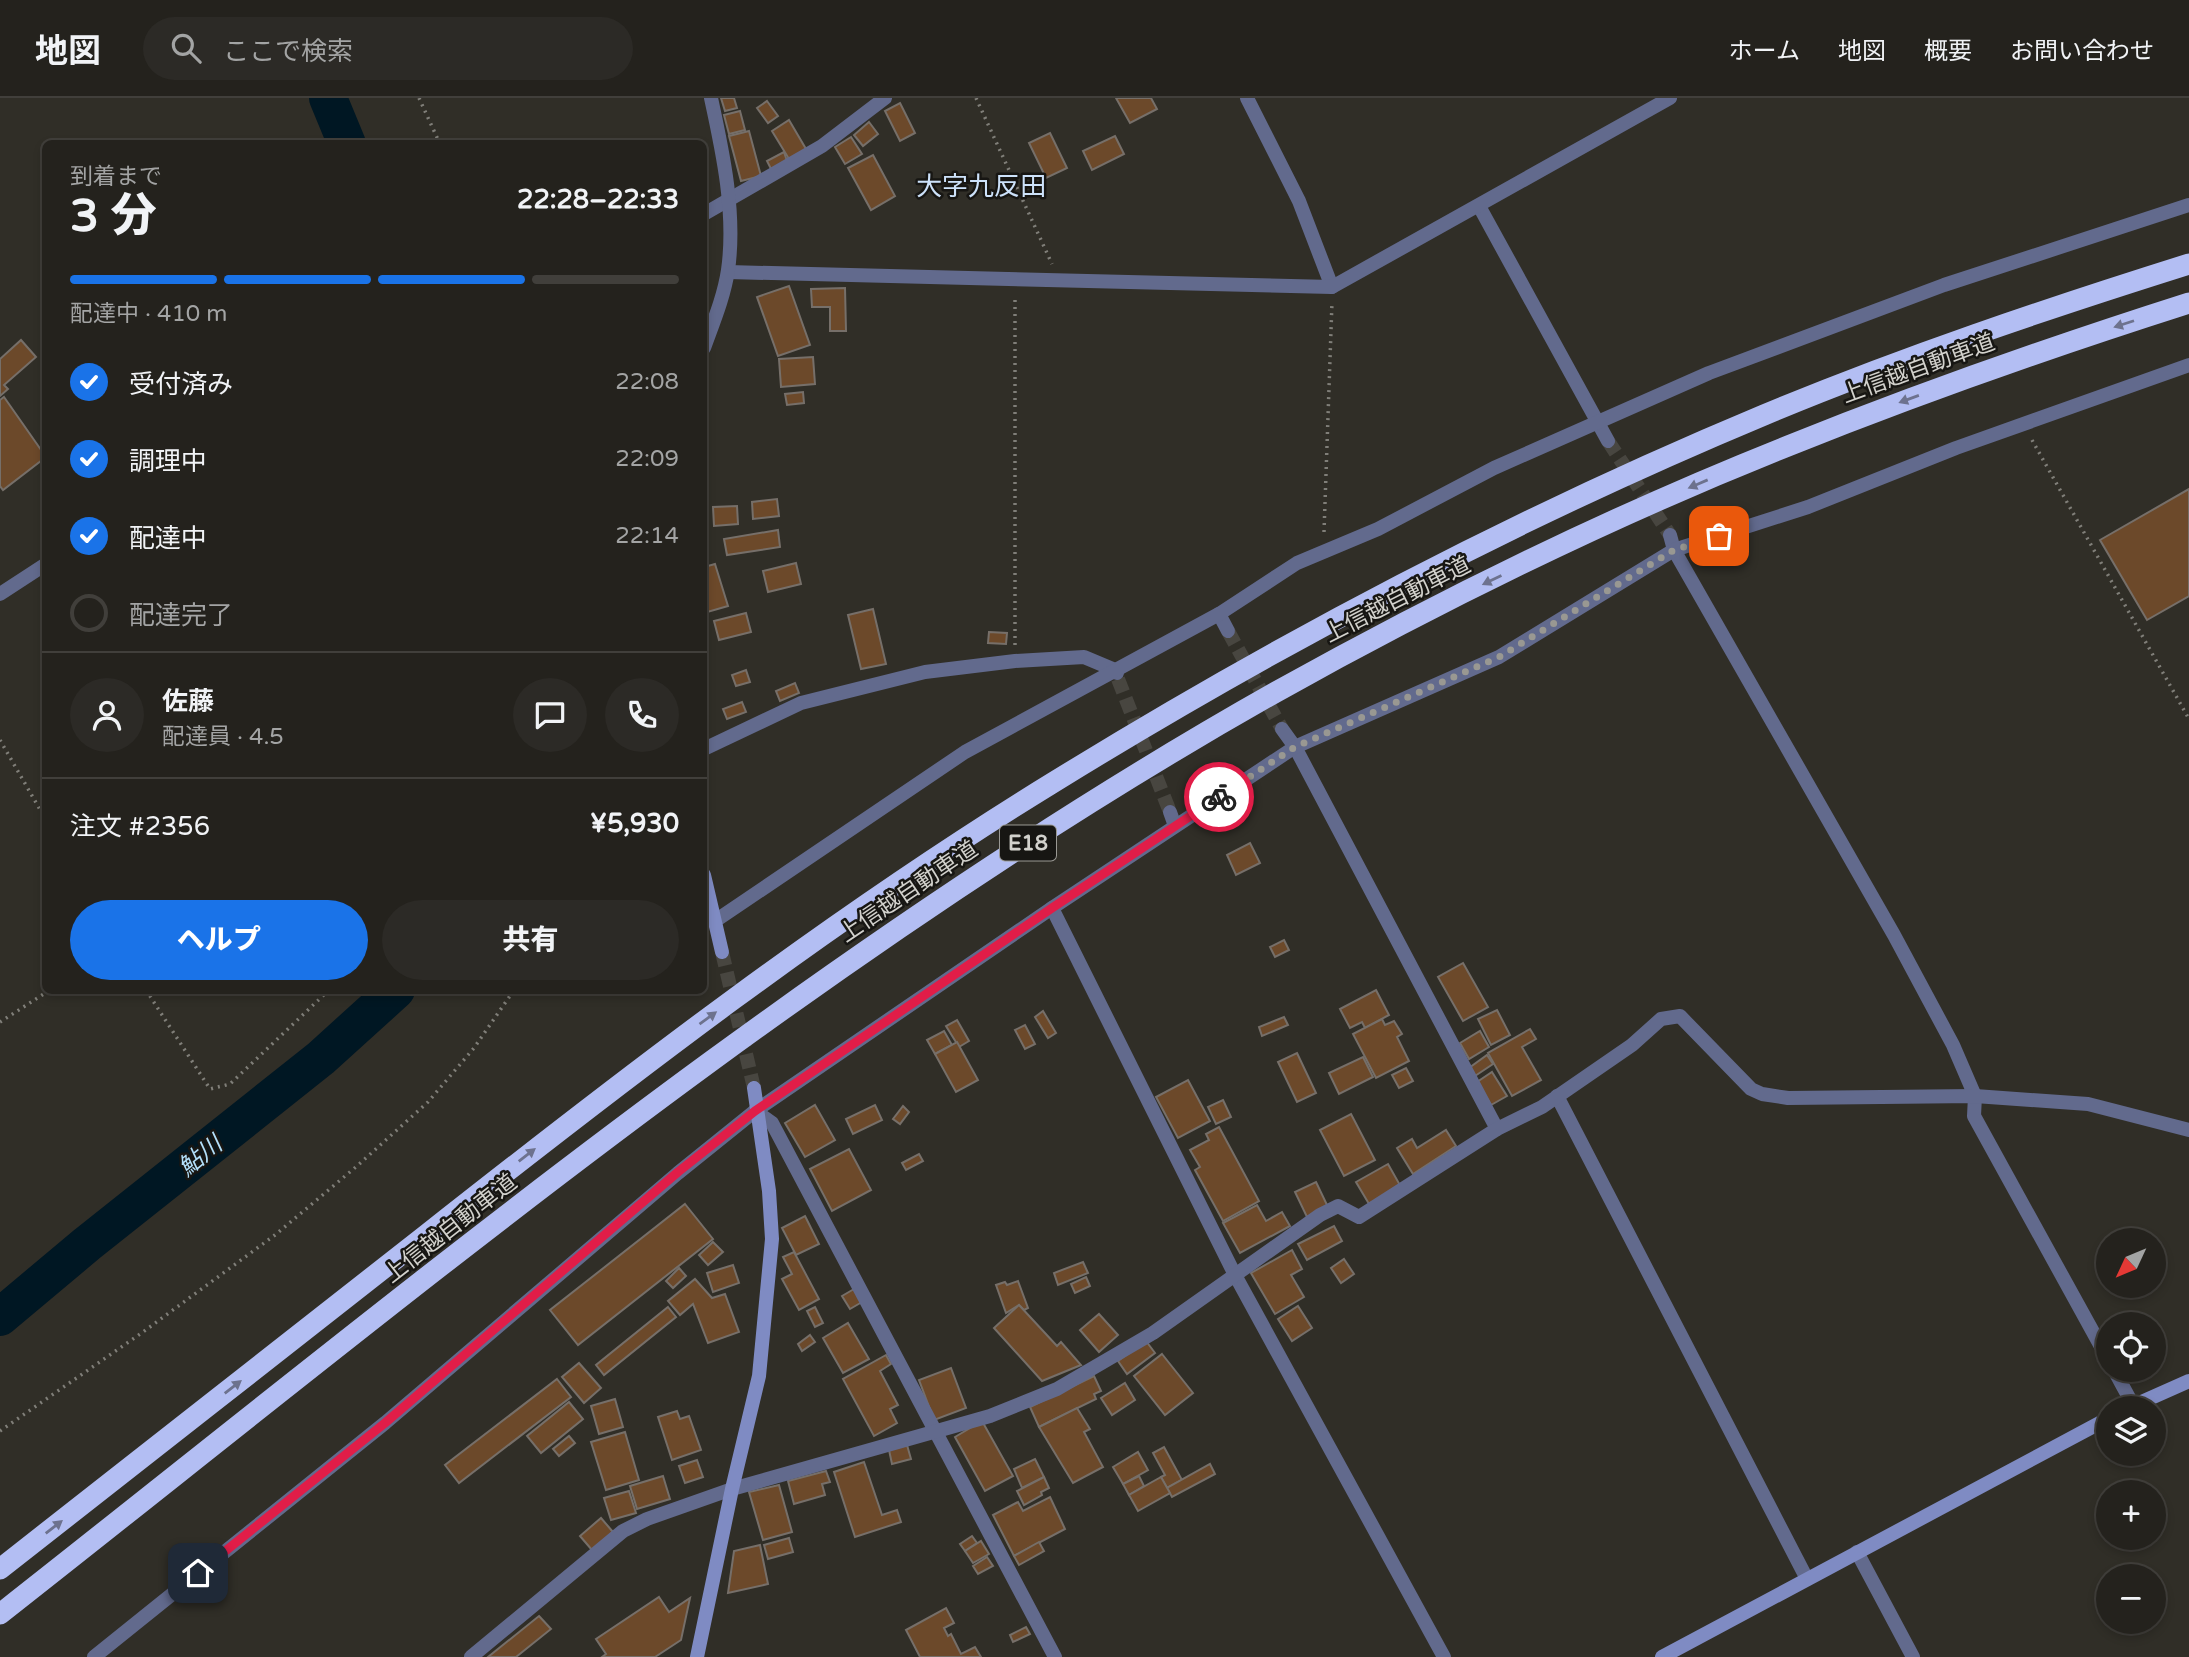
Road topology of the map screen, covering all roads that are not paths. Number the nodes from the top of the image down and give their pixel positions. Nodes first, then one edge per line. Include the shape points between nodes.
1 (711, 98) edge
2 (885, 98) edge
3 (1247, 98) edge
4 (1670, 98) edge
5 (1648, 103) edge
6 (729, 200) junction
7 (2189, 205) edge
8 (1479, 206) junction
9 (707, 212) edge
10 (2189, 264) edge
11 (728, 272) junction
12 (1332, 287) junction
13 (2189, 303) edge
14 (707, 340) edge
15 (2189, 365) edge
16 (1597, 421) junction
17 (1608, 440) tunnel mouth
18 (1670, 535) tunnel mouth
19 (1674, 550) junction
20 (42, 567) edge
21 (0, 594) edge
22 (1219, 614) junction
23 (1228, 631) tunnel mouth
24 (1117, 674) junction
25 (1282, 729) tunnel mouth
26 (707, 747) edge
27 (1295, 747) junction
28 (707, 888) edge
29 (1052, 908) junction
30 (715, 921) junction
31 (722, 952) tunnel mouth
32 (754, 1088) tunnel mouth
33 (1557, 1096) junction
34 (1975, 1096) junction
35 (755, 1111) junction
36 (1497, 1129) junction
37 (2189, 1130) edge
38 (1235, 1275) junction
39 (2096, 1337) edge
40 (2187, 1385) edge
41 (2158, 1396) edge
42 (2096, 1425) edge
43 (937, 1432) junction
44 (732, 1489) junction
45 (1857, 1552) junction
46 (0, 1569) edge
47 (1807, 1579) junction
48 (0, 1614) edge
49 (93, 1657) edge
50 (471, 1657) edge
51 (697, 1657) edge
52 (1055, 1657) edge
53 (1444, 1657) edge
54 (1662, 1657) edge
55 (1913, 1657) edge

1 - 6 street
2 - 6 street via 822,146
3 - 12 street via 1299,201
4 - 5 street
5 - 8 street
6 - 9 street
6 - 11 street
7 - 16 street via 1944,285 1709,373
8 - 12 street
8 - 16 street
46 -> 10 highway, 上信越自動車道 / E18 via 678,1040 867,904 1073,770 1353,608 1556,506 1872,372
11 - 12 street
11 - 14 street
13 -> 48 highway, 上信越自動車道 / E18 via 1891,405 1677,493 1373,640 1177,751 979,874 703,1068
15 - 19 street via 1955,448 1808,507
16 - 17 street
16 - 22 street via 1378,529 1297,563
18 - 19 street
19 - 27 street via 1499,657
19 - 34 street via 1894,935
20 - 21 street
22 - 23 street
22 - 24 street
24 - 26 street via 1084,657 925,672 801,703
24 - 30 street via 965,752
25 - 27 street
27 - 29 street via 1173,819
27 - 36 street
28 - 30 street
29 - 35 street
29 - 38 street
30 - 31 street
32 - 35 street
33 - 34 street via 1632,1045 1661,1019 1680,1016 1751,1089 1762,1094 1788,1098
33 - 36 street
33 - 47 street
34 - 37 street via 2088,1104
34 - 39 street via 1974,1116
35 - 43 street via 772,1123
35 - 44 street via 772,1239 759,1376
35 - 49 street via 385,1423
36 - 38 street via 1359,1217 1338,1206 1320,1215
38 - 43 street via 1153,1333 1057,1389
38 - 53 street
40 - 41 street
42 - 45 street
43 - 44 street
43 - 52 street
44 - 50 street via 623,1531
44 - 51 street
45 - 47 street
45 - 55 street
47 - 54 street

